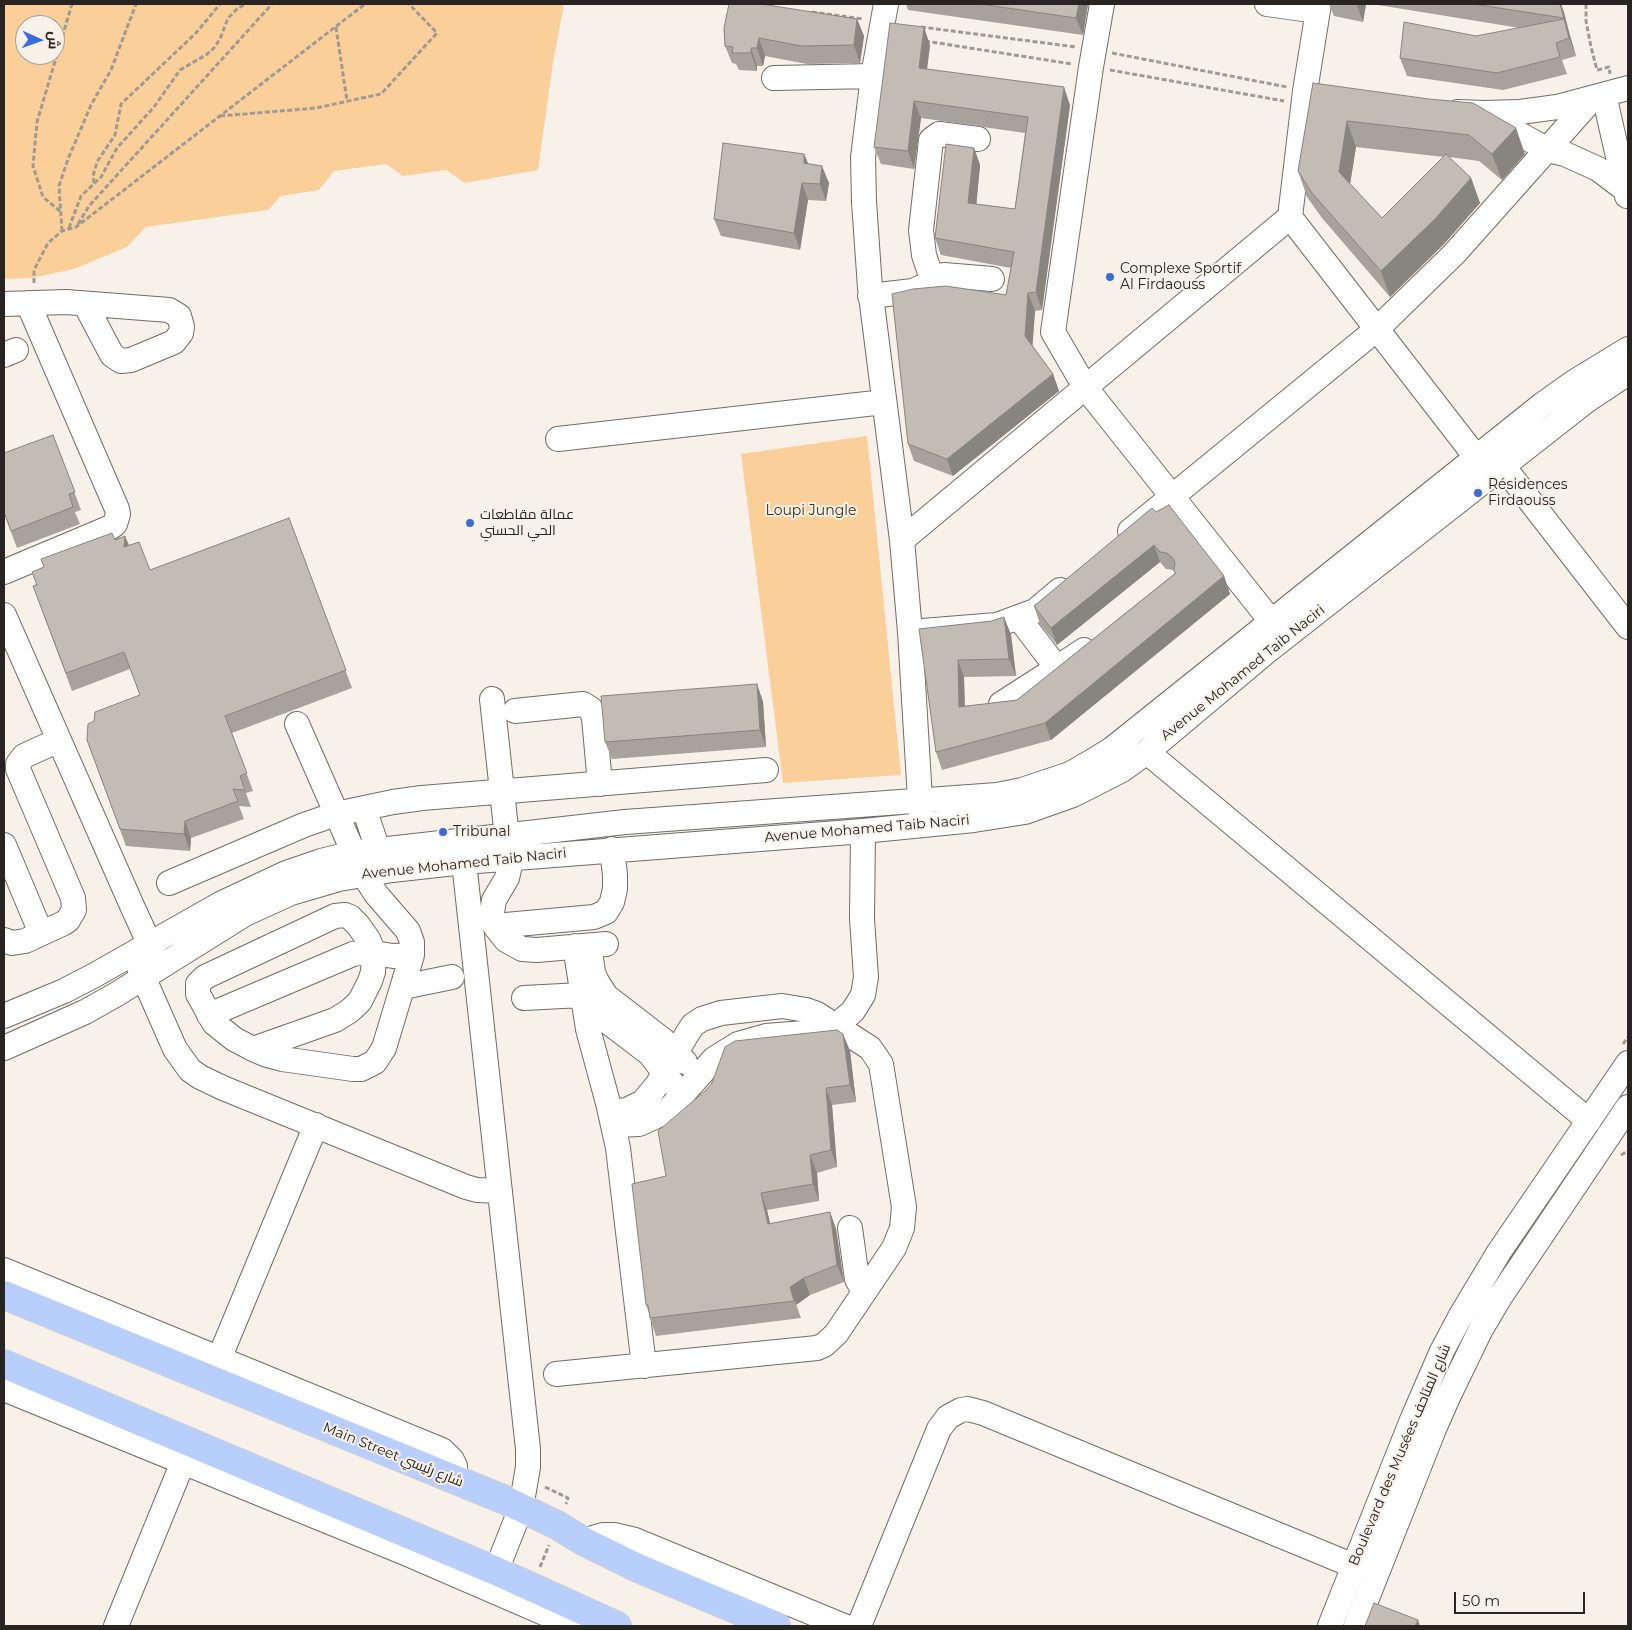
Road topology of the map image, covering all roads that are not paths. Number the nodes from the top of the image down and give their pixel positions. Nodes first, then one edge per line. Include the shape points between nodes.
1 (1102, 4) edge
2 (1267, 4) edge
3 (1318, 7) edge
4 (885, 13) edge
5 (873, 76) junction
6 (774, 78) dead end
7 (1628, 88) edge
8 (1599, 97) junction
9 (1440, 111) edge
10 (1484, 113) junction
11 (978, 138) dead end
12 (1548, 150) junction
13 (1627, 195) edge
14 (1290, 217) junction
15 (992, 279) dead end
16 (932, 280) junction
17 (870, 296) junction
18 (31, 302) junction
19 (4, 304) edge
20 (85, 304) dead end
21 (1377, 329) junction
22 (1628, 349) edge
23 (1628, 373) edge
24 (1085, 386) junction
25 (884, 402) junction
26 (558, 439) dead end
27 (1476, 456) junction
28 (1503, 466) junction
29 (1172, 496) junction
30 (902, 540) junction
31 (1111, 547) edge
32 (4, 572) edge
33 (1073, 579) edge
34 (1019, 618) junction
35 (1271, 620) junction
36 (6, 626) edge
37 (1628, 627) edge
38 (910, 632) junction
39 (1101, 636) edge
40 (1057, 668) junction
41 (492, 699) dead end
42 (1001, 704) edge
43 (515, 711) dead end
44 (297, 724) dead end
45 (59, 740) junction
46 (1147, 752) junction
47 (766, 770) dead end
48 (600, 784) junction
49 (502, 792) junction
50 (920, 801) junction
51 (364, 808) junction
52 (336, 814) junction
53 (922, 825) junction
54 (863, 831) junction
55 (4, 845) edge
56 (508, 847) junction
57 (612, 849) junction
58 (378, 850) junction
59 (352, 853) junction
60 (464, 862) junction
61 (363, 874) junction
62 (169, 883) dead end
63 (495, 926) junction
64 (42, 933) junction
65 (4, 940) edge
66 (590, 945) junction
67 (141, 950) junction
68 (374, 953) junction
69 (412, 954) junction
70 (152, 973) junction
71 (452, 977) dead end
72 (403, 987) junction
73 (524, 998) dead end
74 (582, 999) junction
75 (209, 1015) junction
76 (4, 1016) edge
77 (837, 1025) junction
78 (4, 1048) edge
79 (253, 1049) junction
80 (670, 1062) junction
81 (1628, 1063) edge
82 (698, 1076) junction
83 (681, 1096) junction
84 (1628, 1107) edge
85 (612, 1119) junction
86 (1589, 1121) junction
87 (316, 1125) junction
88 (1620, 1136) edge
89 (500, 1191) junction
90 (850, 1228) dead end
91 (4, 1270) edge
92 (864, 1292) junction
93 (4, 1295) edge
94 (220, 1359) junction
95 (4, 1364) edge
96 (644, 1366) junction
97 (556, 1374) dead end
98 (4, 1389) edge
99 (183, 1462) junction
100 (455, 1480) junction
101 (521, 1508) junction
102 (583, 1541) junction
103 (1354, 1566) junction
104 (496, 1571) junction
105 (116, 1626) edge
106 (574, 1626) edge
107 (617, 1626) edge
108 (776, 1626) edge
109 (844, 1626) edge
110 (859, 1626) edge
111 (1330, 1626) edge
112 (1356, 1626) edge

1 - 24 street via 1052,327 1055,338
2 - 3 street
3 - 14 street via 1311,96
4 - 5 street
5 - 6 street
5 - 17 street via 872,158 865,236
7 - 8 street
8 - 10 street via 1520,112
8 - 12 street
8 - 13 street
9 - 10 street
10 - 12 street
11 - 16 street via 936,135 922,160 921,230
12 - 13 street via 1598,169
12 - 21 street via 1454,254
14 - 21 street
14 - 24 street
15 - 16 street via 944,275
16 - 17 street via 913,291
17 - 25 street
18 - 19 street
18 - 20 street
18 - 32 street via 118,514 111,527
21 - 27 street
21 - 29 street
22 - 27 street, Avenue Mohamed Taib Naciri via 1551,399
23 - 28 street, Avenue Mohamed Taib Naciri via 1586,401
24 - 29 street
24 - 30 street
25 - 26 street
25 - 30 street
27 - 35 street, Avenue Mohamed Taib Naciri
28 - 37 street
28 - 46 street, Avenue Mohamed Taib Naciri via 1266,652
29 - 31 street
29 - 35 street
30 - 38 street
33 - 34 street via 1035,611
34 - 38 street via 997,625
34 - 40 street
35 - 50 street, Avenue Mohamed Taib Naciri via 1112,749 1077,770 1046,783 997,795
36 - 45 street
38 - 50 street
39 - 40 street
40 - 42 street
41 - 49 street
43 - 48 street via 588,706 594,713
44 - 52 street
45 - 64 street via 24,756 18,764 74,904 68,920
45 - 67 street
46 - 53 street, Avenue Mohamed Taib Naciri via 1098,784 1049,805 999,817
46 - 86 street
47 - 48 street
48 - 49 street
49 - 51 street via 422,798
49 - 56 street
50 - 53 street
50 - 56 street, Avenue Mohamed Taib Naciri via 625,822
51 - 52 street
51 - 58 street
52 - 59 street
52 - 62 street
53 - 54 street, Avenue Mohamed Taib Naciri
54 - 57 street, Avenue Mohamed Taib Naciri
54 - 77 street via 861,889 865,986 858,1004
55 - 64 street
56 - 57 street, Avenue Mohamed Taib Naciri
56 - 58 street, Avenue Mohamed Taib Naciri
56 - 60 street, Avenue Mohamed Taib Naciri
56 - 63 street via 509,872 492,907
57 - 63 street via 615,889 606,912 594,917
58 - 59 street, Avenue Mohamed Taib Naciri
59 - 61 street
59 - 67 street, Avenue Mohamed Taib Naciri via 286,873 222,903
60 - 61 street, Avenue Mohamed Taib Naciri
60 - 89 street
61 - 69 street via 408,930
61 - 70 street, Avenue Mohamed Taib Naciri via 314,886 267,903
63 - 66 street via 506,940 522,949
64 - 65 street via 18,943
66 - 74 street
66 - 80 street via 593,972 600,988 650,1030
67 - 70 street
67 - 76 street, Avenue Mohamed Taib Naciri via 64,991
68 - 69 street
68 - 75 street via 353,954
68 - 75 street via 354,920 345,915 335,916 201,980 198,994
68 - 79 street via 370,981 360,1001 348,1012 335,1020
69 - 72 street
70 - 78 street, Avenue Mohamed Taib Naciri via 85,1012
70 - 87 street via 172,1043 190,1070 211,1083
71 - 72 street
72 - 79 street via 384,1048 369,1066 353,1069 296,1062
73 - 74 street
74 - 80 street via 645,1050
74 - 85 street
75 - 79 street via 227,1034
77 - 80 street via 794,1007 721,1013 702,1019 693,1026
77 - 82 street via 818,1032 766,1036 738,1044 714,1059
77 - 92 street via 870,1048 881,1064 904,1207 898,1238
80 - 82 street
80 - 83 street
80 - 85 street via 657,1085 642,1102
81 - 86 street, Boulevard des Musées شارع المتاحف
82 - 83 street
83 - 85 street via 652,1120 639,1124
84 - 88 street, Boulevard des Musées شارع المتاحف
85 - 96 street via 622,1172
86 - 103 street, Boulevard des Musées شارع المتاحف via 1499,1252 1460,1317 1423,1394
87 - 89 street via 477,1190
87 - 94 street
88 - 112 street, Boulevard des Musées شارع المتاحف via 1500,1297 1477,1338 1434,1429
89 - 101 street via 528,1450
90 - 92 street via 857,1279
91 - 94 street
92 - 96 street via 836,1334 817,1348
93 - 100 main road, Main Street شارع رئيسي
94 - 100 street via 442,1450 452,1460
95 - 104 main road
96 - 97 street
98 - 99 street
99 - 105 street
99 - 106 street
100 - 101 main road, Main Street شارع رئيسي
101 - 102 main road, Main Street شارع رئيسي
101 - 104 street
102 - 108 main road, Main Street شارع رئيسي via 640,1569
102 - 109 street via 603,1535 634,1540
103 - 110 street via 968,1409 948,1416 939,1429
103 - 111 street, Boulevard des Musées شارع المتاحف
104 - 107 main road

